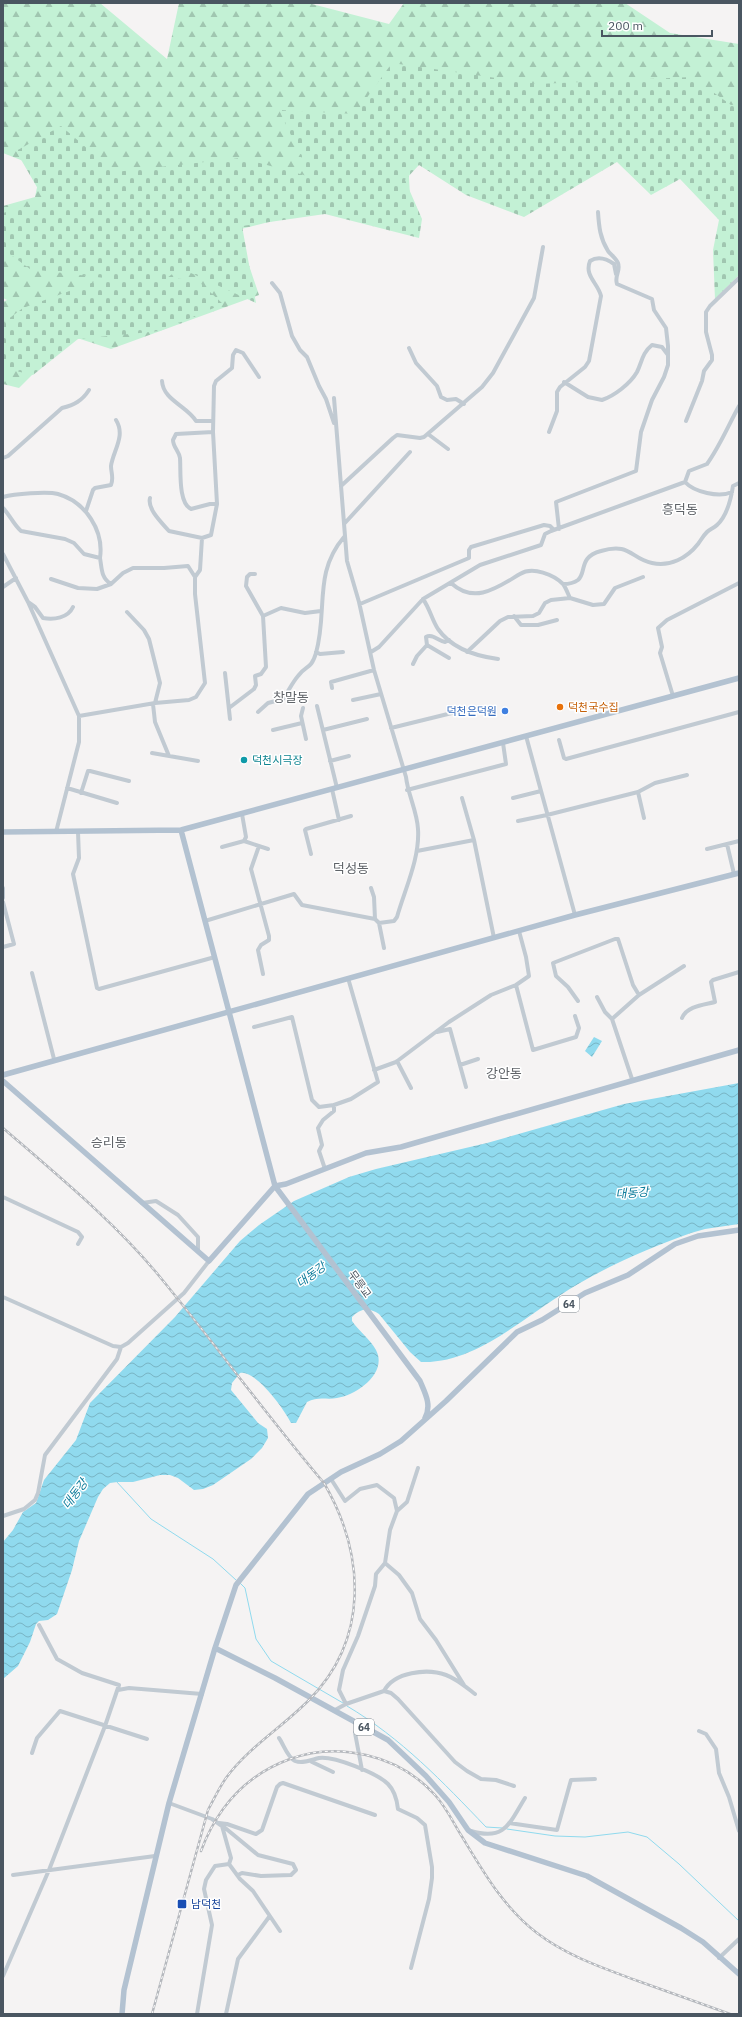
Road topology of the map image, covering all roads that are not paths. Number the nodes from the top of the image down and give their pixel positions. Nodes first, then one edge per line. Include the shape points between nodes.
1 (598, 212) dead end
2 (543, 247) dead end
3 (616, 276) junction
4 (739, 278) edge
5 (272, 283) dead end
6 (409, 348) dead end
7 (668, 356) junction
8 (260, 377) dead end
9 (162, 381) dead end
10 (564, 382) junction
11 (89, 390) dead end
12 (334, 398) dead end
13 (464, 404) junction
14 (739, 406) edge
15 (116, 420) dead end
16 (213, 421) junction
17 (686, 421) dead end
18 (337, 431) junction
19 (213, 432) junction
20 (548, 432) dead end
21 (428, 434) junction
22 (448, 449) dead end
23 (410, 452) dead end
24 (3, 458) edge
25 (684, 482) junction
26 (739, 483) edge
27 (341, 486) junction
28 (732, 492) junction
29 (3, 497) edge
30 (150, 498) dead end
31 (217, 504) junction
32 (3, 508) edge
33 (86, 511) junction
34 (344, 524) junction
35 (559, 529) junction
36 (554, 530) junction
37 (344, 536) junction
38 (202, 538) junction
39 (3, 554) edge
40 (100, 558) junction
41 (255, 574) dead end
42 (194, 577) junction
43 (643, 577) dead end
44 (16, 578) junction
45 (51, 579) dead end
46 (451, 583) junction
47 (739, 583) edge
48 (111, 584) junction
49 (563, 584) junction
50 (3, 586) edge
51 (570, 598) junction
52 (423, 599) junction
53 (28, 602) junction
54 (360, 604) junction
55 (73, 607) dead end
56 (321, 611) junction
57 (127, 612) dead end
58 (263, 616) junction
59 (514, 616) junction
60 (557, 620) dead end
61 (449, 640) junction
62 (427, 645) junction
63 (316, 652) junction
64 (343, 652) dead end
65 (371, 652) junction
66 (466, 652) junction
67 (449, 658) dead end
68 (498, 659) dead end
69 (413, 664) dead end
70 (374, 670) junction
71 (225, 673) dead end
72 (739, 678) edge
73 (332, 688) dead end
74 (382, 694) junction
75 (674, 696) junction
76 (353, 700) dead end
77 (154, 703) junction
78 (317, 706) dead end
79 (229, 708) junction
80 (303, 708) dead end
81 (464, 710) dead end
82 (258, 712) dead end
83 (739, 712) edge
84 (78, 716) junction
85 (230, 719) dead end
86 (367, 719) dead end
87 (302, 723) junction
88 (391, 728) junction
89 (272, 730) dead end
90 (323, 730) junction
91 (526, 736) junction
92 (306, 739) dead end
93 (559, 740) dead end
94 (503, 743) junction
95 (152, 753) dead end
96 (169, 756) junction
97 (349, 756) dead end
98 (198, 761) dead end
99 (330, 761) junction
100 (404, 770) junction
101 (687, 775) dead end
102 (129, 781) dead end
103 (67, 788) junction
104 (335, 789) junction
105 (407, 790) junction
106 (541, 791) junction
107 (638, 792) junction
108 (81, 793) junction
109 (462, 798) dead end
110 (513, 798) dead end
111 (117, 804) dead end
112 (242, 814) junction
113 (351, 816) dead end
114 (547, 816) junction
115 (644, 818) dead end
116 (339, 820) junction
117 (518, 821) dead end
118 (181, 830) junction
119 (3, 832) edge
120 (56, 832) junction
121 (78, 832) junction
122 (474, 840) junction
123 (244, 841) junction
124 (739, 841) edge
125 (727, 844) junction
126 (259, 846) junction
127 (222, 847) dead end
128 (268, 849) dead end
129 (707, 849) dead end
130 (416, 851) junction
131 (311, 854) dead end
132 (737, 873) edge
133 (3, 888) edge
134 (371, 888) dead end
135 (3, 898) edge
136 (3, 902) edge
137 (261, 903) junction
138 (575, 915) junction
139 (375, 919) junction
140 (205, 921) junction
141 (378, 923) junction
142 (519, 931) junction
143 (494, 938) junction
144 (3, 946) edge
145 (384, 948) dead end
146 (215, 957) junction
147 (684, 966) dead end
148 (739, 972) edge
149 (32, 973) dead end
150 (262, 974) dead end
151 (348, 978) junction
152 (516, 985) junction
153 (640, 995) junction
154 (597, 997) dead end
155 (578, 1002) dead end
156 (229, 1012) junction
157 (575, 1016) dead end
158 (682, 1018) dead end
159 (612, 1019) junction
160 (254, 1027) dead end
161 (435, 1033) junction
162 (739, 1050) edge
163 (54, 1059) junction
164 (478, 1059) dead end
165 (397, 1061) junction
166 (460, 1065) junction
167 (374, 1070) junction
168 (3, 1075) edge
169 (632, 1079) junction
170 (3, 1081) edge
171 (466, 1087) dead end
172 (411, 1088) dead end
173 (334, 1105) junction
174 (325, 1169) junction
175 (275, 1186) junction
176 (3, 1197) edge
177 (142, 1202) junction
178 (739, 1230) edge
179 (78, 1244) dead end
180 (198, 1251) junction
181 (209, 1261) junction
182 (3, 1297) edge
183 (121, 1347) junction
184 (424, 1420) junction
185 (418, 1468) dead end
186 (331, 1479) junction
187 (397, 1511) junction
188 (3, 1516) edge
189 (385, 1563) junction
190 (39, 1625) dead end
191 (215, 1648) junction
192 (464, 1685) junction
193 (118, 1690) junction
194 (384, 1691) junction
195 (202, 1694) junction
196 (475, 1694) dead end
197 (346, 1704) junction
198 (337, 1709) junction
199 (105, 1726) junction
200 (699, 1731) dead end
201 (355, 1733) dead end
202 (279, 1738) dead end
203 (147, 1739) dead end
204 (32, 1753) dead end
205 (312, 1762) junction
206 (362, 1770) junction
207 (334, 1772) dead end
208 (595, 1779) dead end
209 (514, 1786) dead end
210 (525, 1798) dead end
211 (169, 1803) junction
212 (376, 1815) dead end
213 (220, 1824) junction
214 (509, 1824) junction
215 (468, 1830) junction
216 (739, 1832) edge
217 (155, 1856) junction
218 (229, 1864) junction
219 (49, 1870) junction
220 (13, 1875) dead end
221 (238, 1875) junction
222 (269, 1917) junction
223 (280, 1931) dead end
224 (739, 1939) edge
225 (719, 1958) junction
226 (410, 1968) dead end
227 (739, 1974) edge
228 (3, 1976) edge
229 (122, 2014) edge
230 (197, 2014) edge
231 (226, 2014) edge

1 - 3 street via 599,231 618,264
2 - 13 street via 534,298 522,324 493,373
3 - 7 street via 620,287 652,299 654,310 666,328
3 - 10 street via 614,264 610,261 598,258 590,261 590,276 601,296 592,349 586,366
4 - 17 street via 706,312 706,332 712,360 704,371
5 - 18 street via 280,293 292,336 307,357
6 - 13 street via 416,363 437,386 441,397 447,400 456,399
7 - 10 street via 662,347 652,345 643,356 633,378 602,400 588,397
7 - 35 street via 667,371 652,400 641,432 636,471 556,502
8 - 16 street via 243,353 234,352 232,368 216,381 214,386
9 - 16 street via 165,391 196,420
10 - 20 street via 557,392 557,411
11 - 24 street via 83,399 62,408
12 - 18 street
13 - 21 street
14 - 25 street via 707,464 689,471
15 - 33 street via 120,430 111,465 113,481 111,485 93,490
16 - 19 street
18 - 27 street
19 - 31 street
19 - 31 street via 176,434 173,440 179,456 179,474 185,503 191,509
21 - 22 street
21 - 27 street via 420,438 397,436
23 - 34 street
25 - 28 street via 696,490 724,494
25 - 35 street
26 - 28 street via 733,486
27 - 34 street
28 - 49 street via 729,506 718,525 708,531 681,560 660,564 651,563 621,548 600,551 590,556 577,581
29 - 33 street via 14,494 58,494
30 - 38 street via 152,508 169,531
31 - 38 street via 211,535
32 - 40 street via 21,531 65,539 74,543 84,554
33 - 40 street via 95,523 101,543
34 - 37 street
35 - 36 street
36 - 46 street via 545,534 541,545 480,565
36 - 54 street via 544,525 471,547 469,558
37 - 54 street via 347,561
37 - 56 street via 328,561
38 - 42 street via 200,570
39 - 44 street
40 - 48 street via 103,576
41 - 58 street via 247,577 246,586
42 - 48 street via 188,566 134,568 123,573
42 - 77 street via 205,683 196,697 189,700
43 - 51 street via 615,588 604,604 593,605
44 - 50 street
44 - 53 street
45 - 48 street via 89,590
46 - 49 street via 458,589 482,594 516,578 521,573 542,572
46 - 52 street
47 - 75 street via 666,620 658,628 662,647 660,653
49 - 51 street
51 - 59 street via 551,600 533,616
52 - 61 street via 430,608 439,630
52 - 65 street via 380,646
53 - 55 street via 43,618 64,616 69,614
53 - 84 street
54 - 65 street
56 - 58 street via 306,613 281,608
56 - 63 street
57 - 77 street via 149,639 160,683
58 - 79 street via 266,667 261,674 255,676 256,686
59 - 60 street via 525,626
59 - 66 street via 500,621
61 - 62 street via 439,641 431,635 426,637
61 - 66 street
62 - 67 street
62 - 69 street
63 - 64 street
63 - 82 street via 310,667 299,675 283,699 268,703
65 - 70 street
66 - 68 street
70 - 73 street via 331,682
70 - 74 street
71 - 79 street
72 - 75 main road
74 - 76 street
74 - 88 street
75 - 91 main road
77 - 84 street
77 - 96 street via 155,722
78 - 90 street
79 - 85 street
80 - 87 street
81 - 88 street
83 - 93 street via 566,759
84 - 103 street via 79,742
86 - 90 street
87 - 89 street
87 - 92 street
88 - 100 street
90 - 99 street
91 - 94 main road
91 - 106 street
94 - 100 main road
94 - 105 street via 506,764
95 - 96 street
96 - 98 street
97 - 99 street
99 - 104 street
100 - 104 main road
100 - 105 street
101 - 107 street via 655,783
102 - 108 street via 90,770
103 - 108 street
103 - 120 street
104 - 112 main road
104 - 116 street
105 - 130 street via 418,829
106 - 110 street
106 - 114 street
107 - 114 street
107 - 115 street
108 - 111 street
109 - 122 street
112 - 118 main road
112 - 123 street via 246,837
113 - 116 street
114 - 117 street
114 - 138 street
116 - 131 street via 306,828
118 - 121 main road
118 - 140 main road
119 - 120 main road
120 - 121 main road
121 - 146 street via 79,858 74,874 97,988
122 - 130 street
122 - 143 street
123 - 126 street
123 - 127 street
124 - 125 street
125 - 129 street
125 - 132 street
126 - 128 street
126 - 137 street via 251,869
130 - 141 street via 394,921
132 - 138 main road
133 - 135 street
134 - 139 street
136 - 144 street via 14,944
137 - 139 street via 294,894 302,905
137 - 140 street
137 - 150 street via 269,936 269,940 258,950
138 - 142 main road
139 - 141 street
140 - 146 main road
141 - 145 street
142 - 143 main road
142 - 152 street via 529,976
143 - 151 main road
146 - 156 main road
147 - 153 street
148 - 158 street via 713,980 711,982 714,1002 690,1008
149 - 163 street
151 - 156 main road
151 - 167 street
152 - 157 street via 533,1050 576,1037 579,1028
152 - 161 street via 491,995
153 - 155 street via 633,985 618,939 615,939 553,964 556,976 568,987
153 - 159 street
154 - 159 street
156 - 163 main road
156 - 175 main road
159 - 169 street
160 - 173 street via 292,1017 312,1100 319,1107
161 - 165 street
161 - 166 street via 450,1030
162 - 169 main road
163 - 168 main road
164 - 166 street
165 - 167 street
165 - 172 street
166 - 171 street
167 - 173 street via 378,1082 351,1099
169 - 174 main road via 401,1147 366,1153
170 - 177 main road
173 - 174 street via 334,1111 318,1128 322,1145 319,1151
174 - 175 main road
175 - 181 main road
175 - 184 main road, 무릉교 via 420,1381 427,1401 428,1414
176 - 179 street via 78,1232 82,1237
177 - 180 main road
177 - 180 street via 156,1201 178,1215 198,1237
178 - 184 main road, 64 via 698,1236 675,1244 628,1275 585,1293 542,1320 517,1332
180 - 181 main road
181 - 183 street via 184,1293
182 - 183 street via 113,1346
183 - 188 street via 117,1359 45,1455 35,1500 24,1509
184 - 186 main road, 64 via 401,1441
185 - 187 street via 407,1502
186 - 187 street via 345,1501 360,1488 377,1485 394,1498
186 - 191 main road, 64 via 308,1494 236,1585
187 - 189 street via 390,1530
189 - 192 street via 399,1575 412,1593 420,1619
189 - 197 street via 376,1574 375,1586 343,1670 339,1690
190 - 193 street via 57,1659 82,1673 119,1685
191 - 195 main road
191 - 198 main road, 64
192 - 194 street via 445,1675 414,1674 396,1678
192 - 196 street
193 - 195 street via 129,1688
193 - 199 street
194 - 197 street
194 - 209 street via 398,1699 455,1762 467,1771 482,1780 496,1780
195 - 211 main road
197 - 198 street
198 - 215 main road, 64 via 388,1740 408,1758 449,1802
199 - 203 street
199 - 204 street via 60,1711 37,1738
199 - 219 street
200 - 216 street via 706,1734 716,1748 719,1773 730,1796
201 - 206 street
202 - 205 street via 295,1761
205 - 206 street via 318,1758 335,1760
205 - 207 street
206 - 226 street via 387,1783 396,1796 398,1809 418,1818 425,1825 432,1878 429,1899
208 - 214 street via 572,1780 557,1830
210 - 214 street
211 - 213 street
211 - 217 main road
212 - 213 street via 283,1783 277,1787 259,1834
213 - 218 street via 230,1853
213 - 221 street via 258,1855 293,1864 296,1870 291,1875
214 - 215 street via 495,1834
215 - 225 main road, 64 via 485,1843 587,1876 681,1928 703,1942
217 - 219 street
217 - 229 main road via 124,1990
218 - 221 street
218 - 230 street via 215,1866 206,1880 204,1889 212,1925
219 - 220 street
219 - 228 street
221 - 222 street via 253,1891
222 - 223 street
222 - 231 street via 238,1959
224 - 225 street
225 - 227 main road, 64

